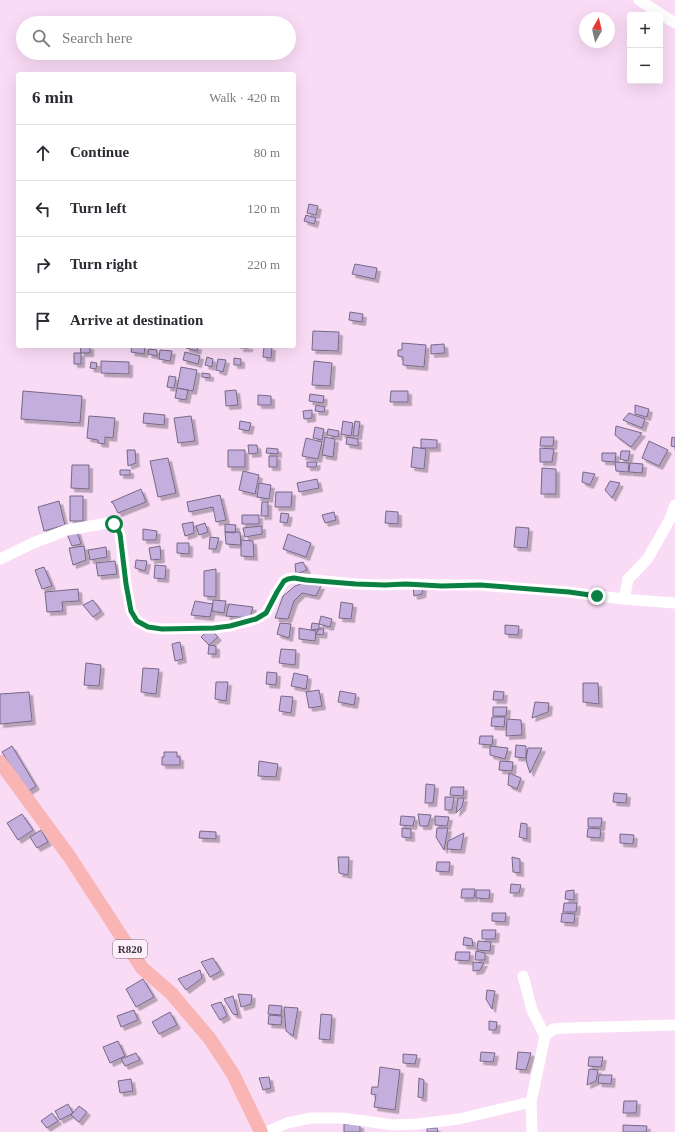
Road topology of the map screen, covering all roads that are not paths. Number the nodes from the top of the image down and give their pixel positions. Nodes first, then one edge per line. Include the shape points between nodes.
1 (639, 0) edge
2 (675, 23) edge
3 (675, 505) edge
4 (0, 559) edge
5 (623, 599) junction
6 (675, 603) edge
7 (0, 762) edge
8 (522, 976) dead end
9 (675, 1025) edge
10 (545, 1036) junction
11 (531, 1102) junction
12 (261, 1132) edge
13 (267, 1132) edge
14 (532, 1132) edge

1 - 2 street
3 - 5 street via 648,558 628,579
4 - 5 street via 67,530 96,524 114,524 120,534 131,611 137,621 148,627 162,629 214,628 256,619 266,613 284,581 294,578 385,585 480,585
5 - 6 street
7 - 12 main road, R820 via 69,856 142,968 171,993 210,1039 233,1074
8 - 10 street via 532,1010
9 - 10 street via 553,1029
10 - 11 street
11 - 13 street via 459,1119 418,1124 392,1125 340,1118 311,1118 287,1123
11 - 14 street

